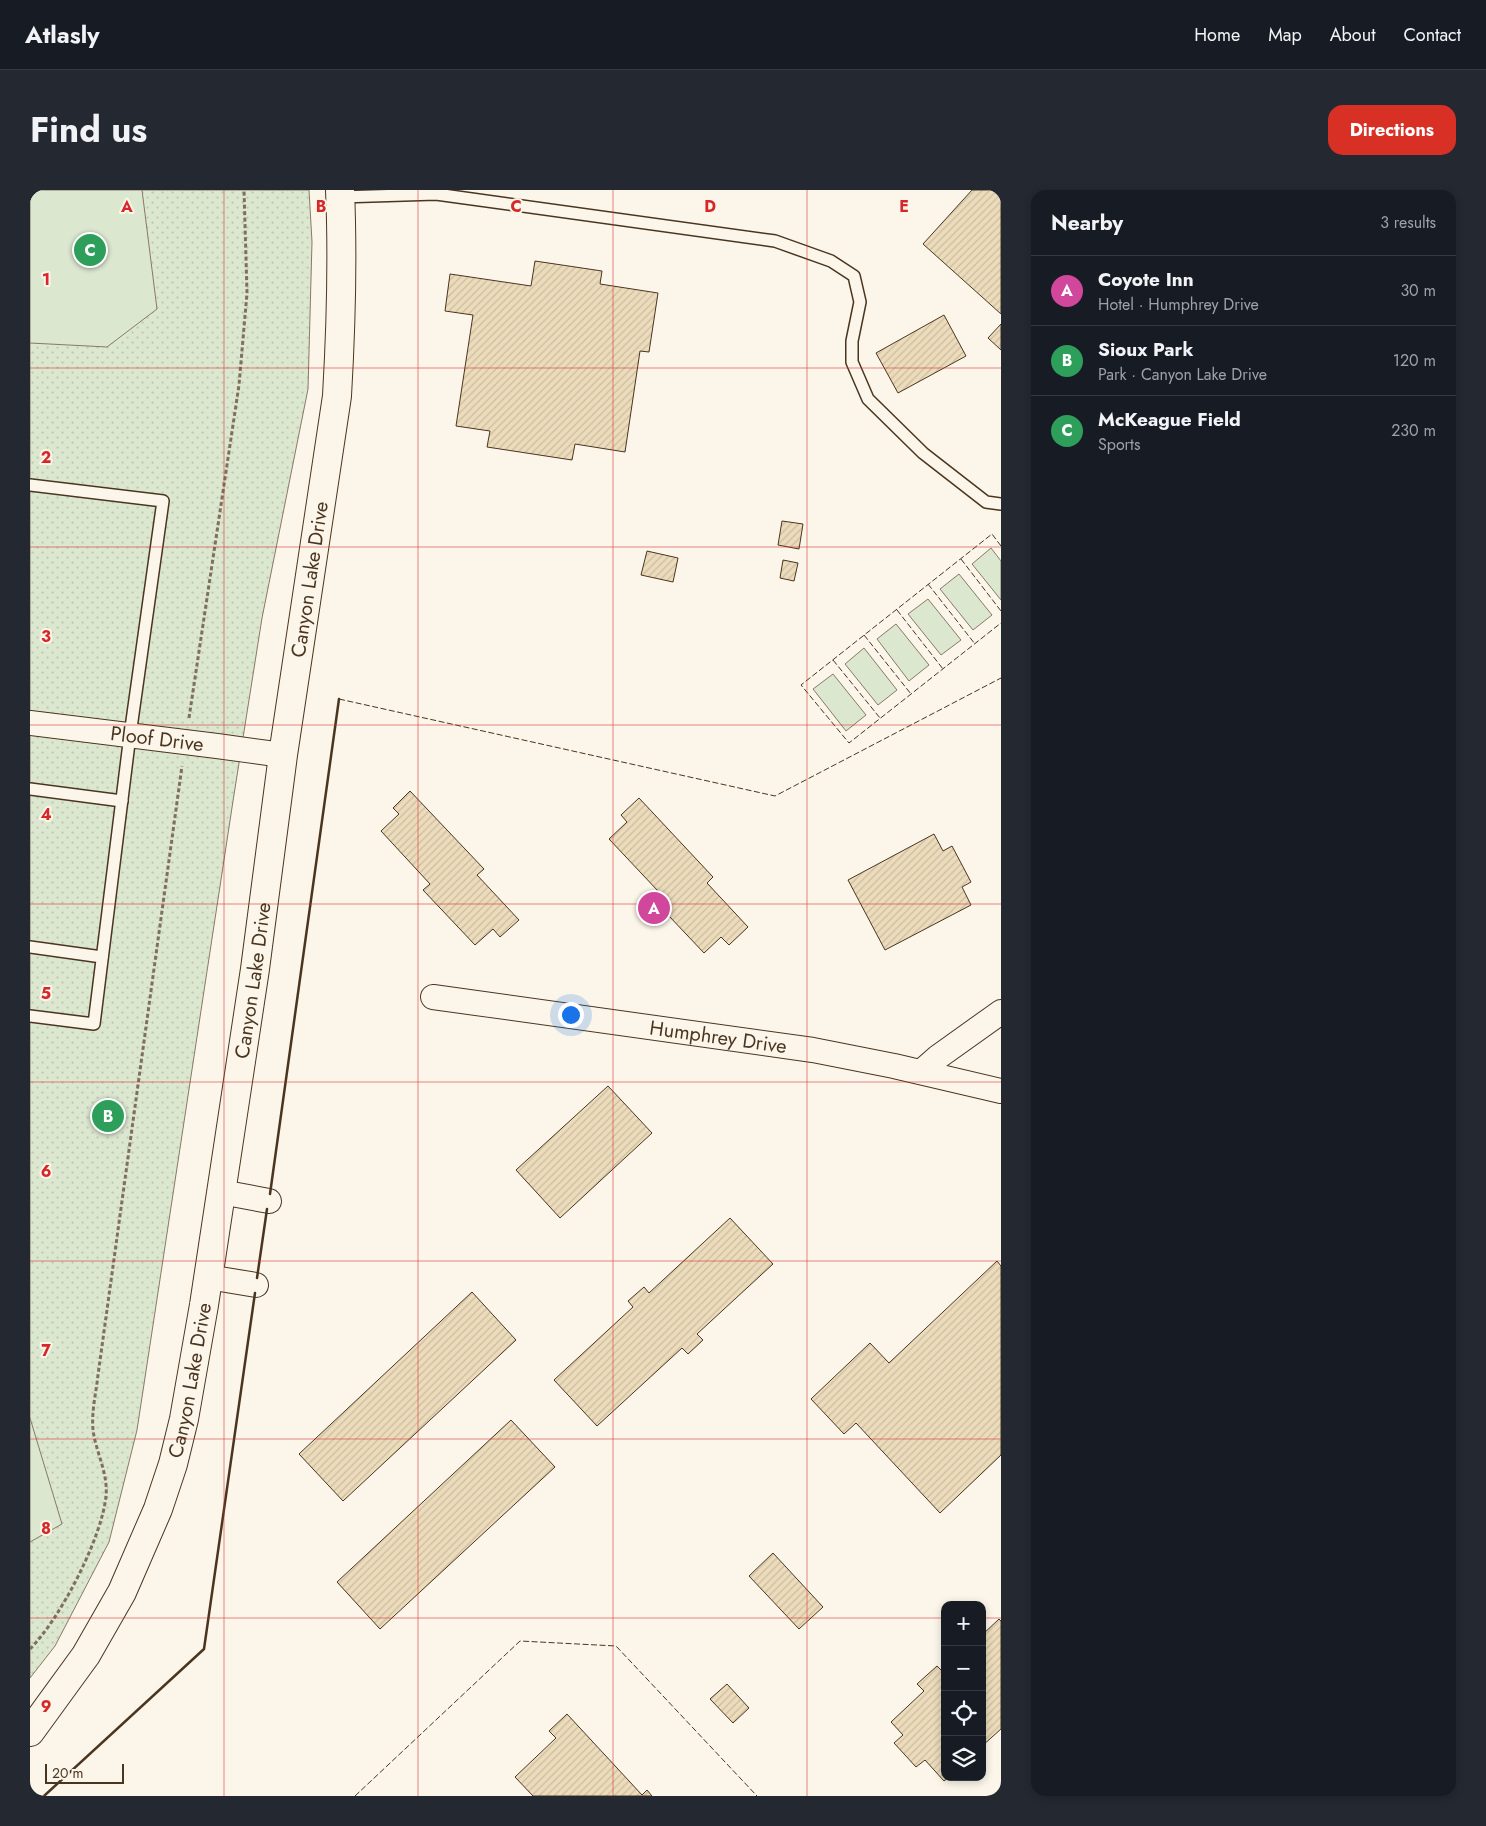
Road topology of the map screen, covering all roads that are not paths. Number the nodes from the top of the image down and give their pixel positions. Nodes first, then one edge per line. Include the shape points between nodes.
1 (340, 194) edge
2 (30, 485) edge
3 (1001, 504) edge
4 (30, 723) edge
5 (130, 735) junction
6 (283, 756) junction
7 (30, 789) edge
8 (122, 801) junction
9 (30, 947) edge
10 (102, 957) junction
11 (433, 997) dead end
12 (1001, 1012) edge
13 (30, 1016) edge
14 (922, 1072) junction
15 (1001, 1090) edge
16 (221, 1192) junction
17 (268, 1201) dead end
18 (208, 1277) junction
19 (256, 1286) dead end
20 (30, 1732) edge

1 - 3 lane via 436,194 775,241 830,261 854,276 860,302 852,341 852,362 868,399 923,453 986,502
1 - 6 street, Canyon Lake Drive via 342,283 337,396
2 - 5 lane via 163,501
4 - 5 street, Ploof Drive
5 - 6 street, Ploof Drive
5 - 8 lane
6 - 16 street, Canyon Lake Drive via 254,979
7 - 8 lane
8 - 10 lane
9 - 10 lane
10 - 13 lane via 94,1024
11 - 14 street, Humphrey Drive via 813,1050
12 - 14 street
14 - 15 street, Humphrey Drive
16 - 17 street
16 - 18 street, Canyon Lake Drive
18 - 19 street
18 - 20 street, Canyon Lake Drive via 184,1419 158,1509 141,1552 104,1625

